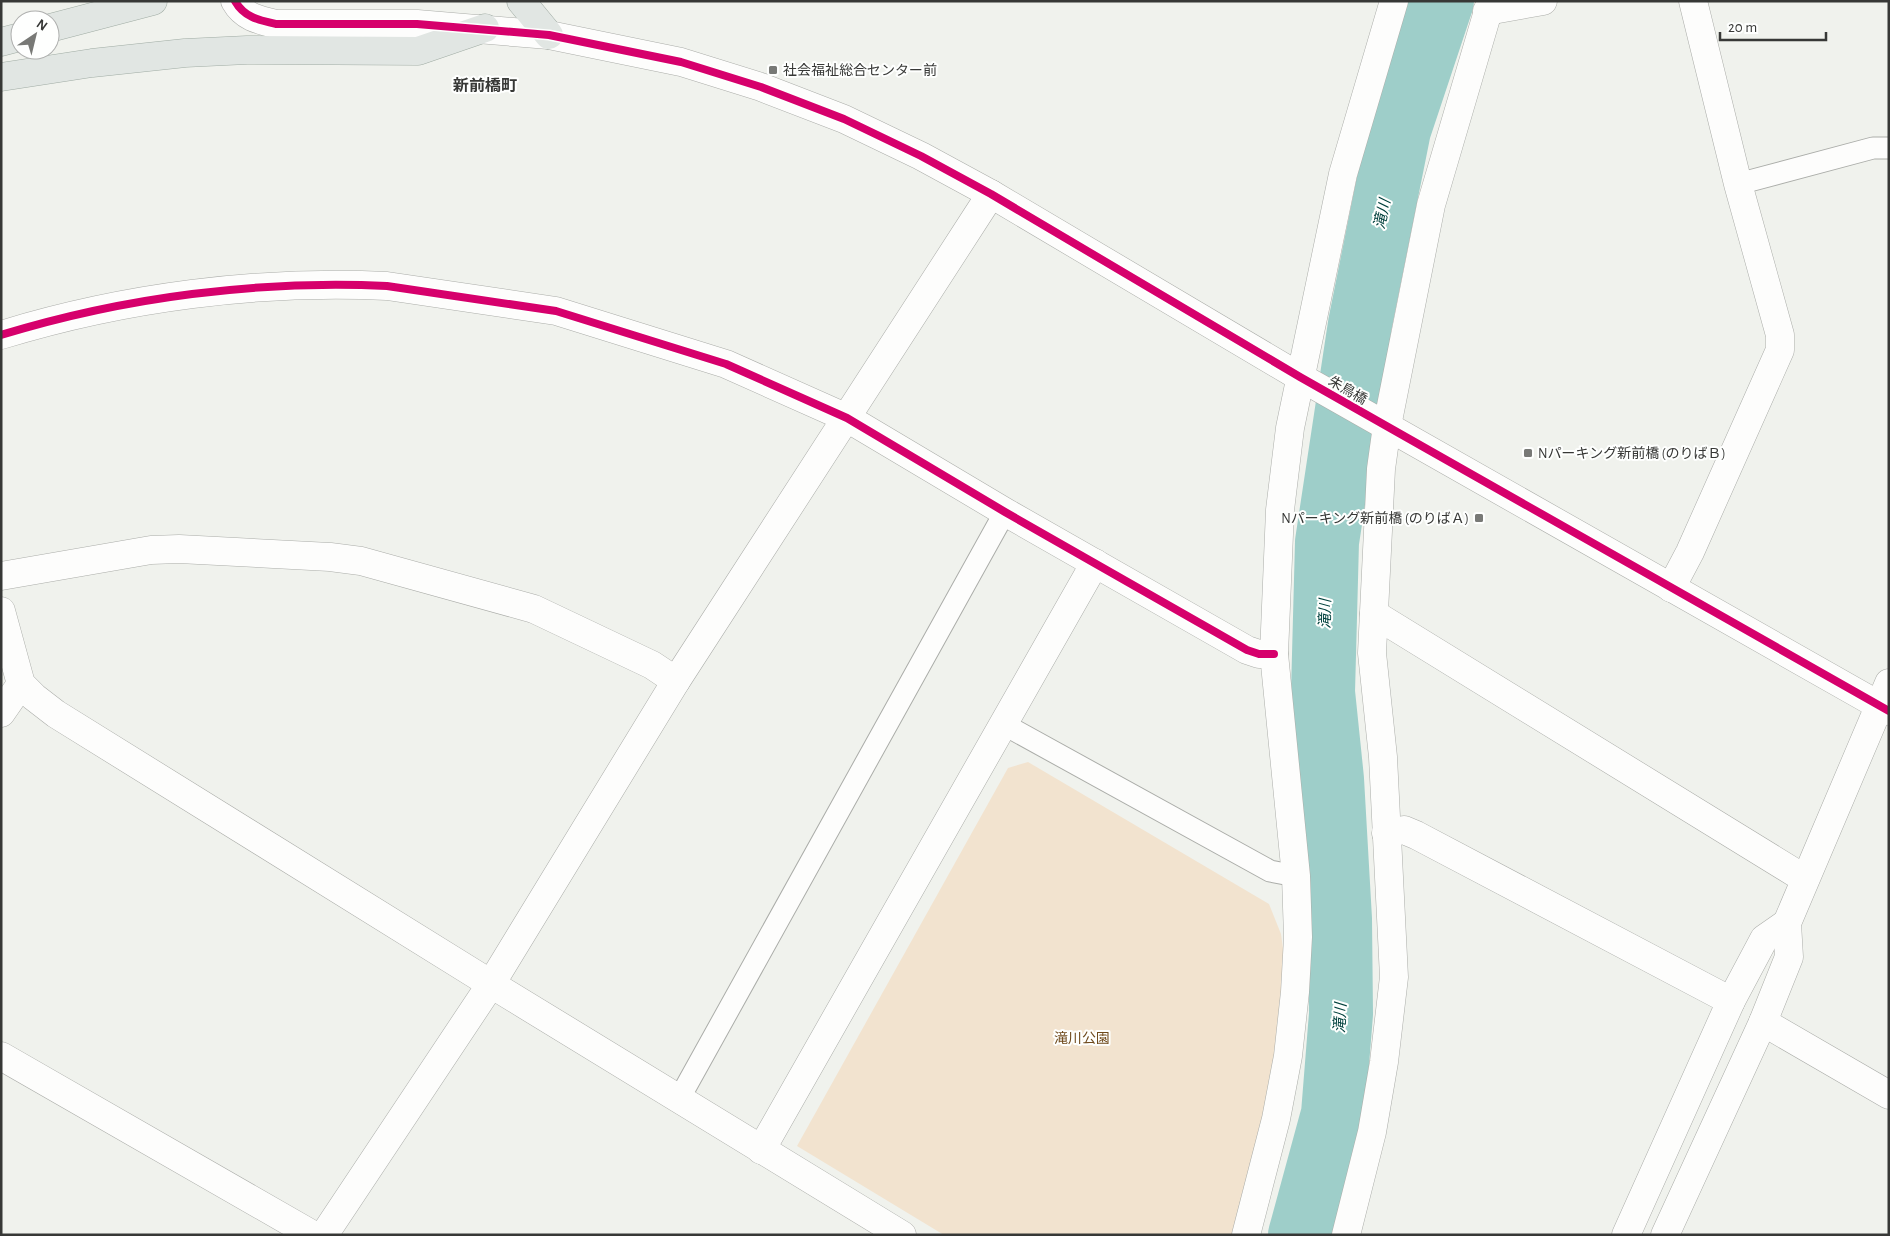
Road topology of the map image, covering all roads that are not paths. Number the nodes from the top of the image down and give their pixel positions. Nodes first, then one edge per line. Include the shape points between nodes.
1 (153, 1) edge
2 (234, 1) edge
3 (522, 1) edge
4 (1394, 1) edge
5 (1543, 1) edge
6 (1693, 1) edge
7 (1489, 6) edge
8 (60, 25) edge
9 (485, 28) junction
10 (549, 35) junction
11 (1, 77) edge
12 (1889, 148) edge
13 (1738, 184) junction
14 (991, 194) junction
15 (1, 335) edge
16 (1303, 379) junction
17 (847, 418) junction
18 (1382, 423) junction
19 (1005, 512) junction
20 (1095, 564) junction
21 (1, 576) edge
22 (1671, 588) junction
23 (1, 611) edge
24 (1374, 614) junction
25 (1274, 654) junction
26 (676, 681) junction
27 (21, 684) junction
28 (1885, 700) edge
29 (1, 713) edge
30 (1005, 725) junction
31 (1386, 833) junction
32 (1296, 876) junction
33 (1805, 879) junction
34 (1787, 923) junction
35 (490, 984) junction
36 (1731, 1001) junction
37 (1763, 1022) junction
38 (1, 1056) edge
39 (1889, 1095) edge
40 (679, 1100) junction
41 (761, 1150) junction
42 (312, 1235) edge
43 (324, 1235) edge
44 (902, 1235) edge
45 (1246, 1235) edge
46 (1346, 1235) edge
47 (1626, 1235) edge
48 (1665, 1235) edge

1 - 8 main road
2 - 9 street, 朱鳥橋 via 240,11 256,20 276,24 417,24
3 - 10 main road
4 - 16 street via 1343,174
5 - 7 street
6 - 13 street
7 - 18 street via 1431,205
9 - 10 street, 朱鳥橋
9 - 11 main road via 418,51 185,53
10 - 14 street, 朱鳥橋 via 680,62 760,87 861,128
12 - 13 lane via 1873,148
13 - 22 street via 1780,335 1780,350
14 - 16 street, 朱鳥橋
14 - 17 street
15 - 17 street via 75,314 202,292 387,286 556,311 703,355
16 - 18 street, 朱鳥橋
16 - 25 street via 1290,428 1280,510
17 - 19 street
17 - 26 street
18 - 22 street, 朱鳥橋
18 - 24 street
19 - 20 street
19 - 40 lane
20 - 25 street via 1247,650
20 - 30 street
21 - 26 street via 151,550 361,561 534,609 652,665
22 - 28 street, 朱鳥橋
23 - 27 street
24 - 31 street via 1372,653 1383,758
24 - 33 street
25 - 32 street
26 - 35 street
27 - 29 street
27 - 35 street via 56,714
28 - 33 street
30 - 32 lane via 1270,870
30 - 41 street
31 - 36 street via 1404,830 1416,835
31 - 46 street via 1394,977 1372,1132
32 - 45 street via 1298,937 1288,1056 1276,1119
33 - 34 street
34 - 36 street via 1764,939
34 - 37 street via 1789,957
35 - 40 street
35 - 43 street
36 - 47 street
37 - 39 street
37 - 48 street
38 - 42 street
40 - 41 street
41 - 44 street

